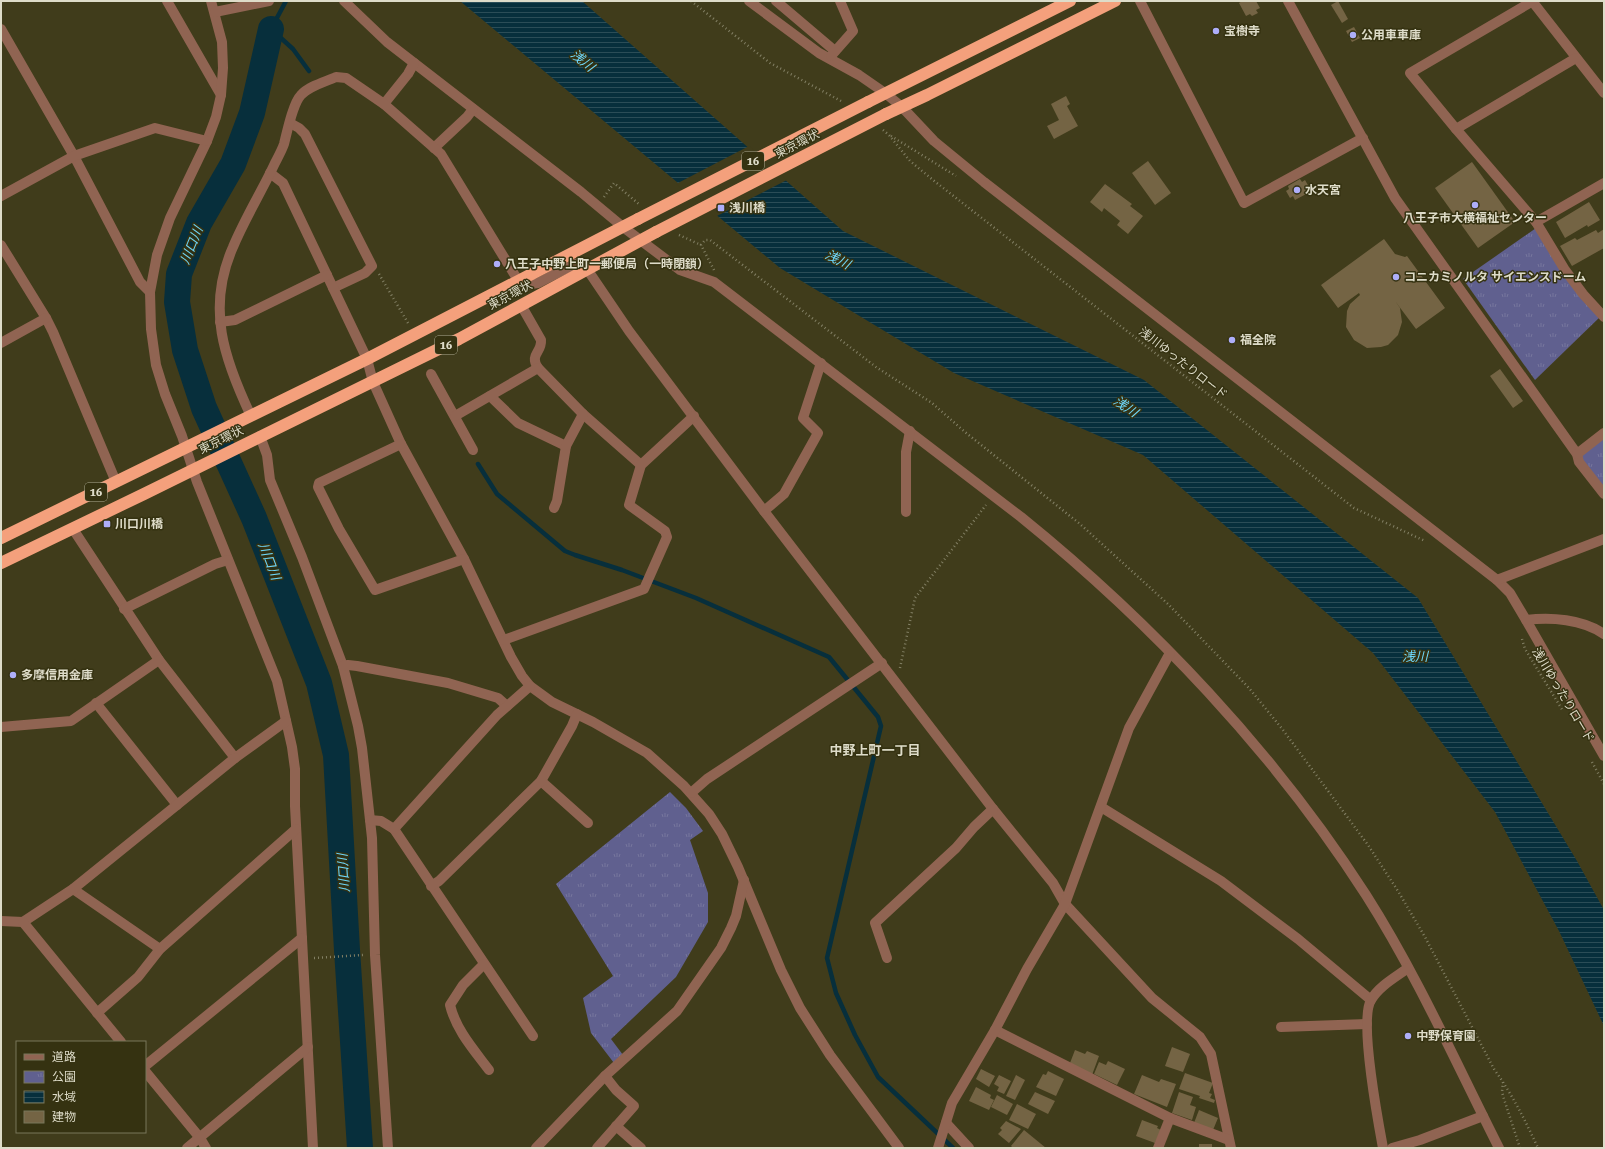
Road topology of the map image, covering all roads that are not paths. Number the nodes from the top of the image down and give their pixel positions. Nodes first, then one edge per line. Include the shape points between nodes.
1 (167, 1) edge
2 (211, 1) edge
3 (269, 1) edge
4 (344, 1) edge
5 (749, 1) edge
6 (776, 1) edge
7 (840, 1) edge
8 (1070, 1) edge
9 (1115, 1) edge
10 (1140, 1) edge
11 (1288, 1) edge
12 (1532, 1) edge
13 (217, 12) junction
14 (1, 29) edge
15 (832, 55) junction
16 (1576, 58) junction
17 (414, 63) junction
18 (885, 93) junction
19 (1604, 93) edge
20 (221, 95) junction
21 (384, 104) junction
22 (902, 106) junction
23 (473, 109) junction
24 (290, 123) junction
25 (1456, 129) junction
26 (1363, 138) junction
27 (207, 141) junction
28 (434, 148) junction
29 (74, 156) junction
30 (270, 174) junction
31 (1604, 183) edge
32 (1, 196) edge
33 (1536, 222) junction
34 (623, 227) junction
35 (641, 240) junction
36 (1, 245) edge
37 (587, 269) junction
38 (327, 275) junction
39 (519, 282) junction
40 (333, 288) junction
41 (150, 292) junction
42 (521, 305) junction
43 (1604, 317) edge
44 (46, 318) junction
45 (220, 322) junction
46 (1, 343) edge
47 (367, 359) junction
48 (821, 364) junction
49 (538, 368) junction
50 (431, 374) dead end
51 (373, 382) junction
52 (490, 396) junction
53 (583, 414) junction
54 (251, 416) junction
55 (455, 416) junction
56 (694, 416) junction
57 (910, 431) junction
58 (1604, 433) edge
59 (260, 436) junction
60 (401, 444) junction
61 (566, 446) junction
62 (188, 447) junction
63 (473, 450) dead end
64 (1577, 454) junction
65 (641, 464) junction
66 (196, 468) junction
67 (116, 482) junction
68 (1604, 494) edge
69 (554, 508) dead end
70 (764, 511) junction
71 (906, 512) dead end
72 (72, 529) junction
73 (1, 538) edge
74 (1604, 539) edge
75 (228, 560) junction
76 (464, 560) junction
77 (1, 563) edge
78 (1497, 580) junction
79 (124, 609) junction
80 (1526, 620) junction
81 (1604, 634) edge
82 (504, 640) junction
83 (1170, 653) junction
84 (159, 660) junction
85 (882, 663) junction
86 (343, 666) junction
87 (530, 686) junction
88 (96, 704) junction
89 (507, 706) junction
90 (577, 714) junction
91 (286, 721) junction
92 (1, 727) edge
93 (1604, 756) edge
94 (235, 758) junction
95 (541, 781) junction
96 (691, 792) junction
97 (177, 805) junction
98 (1101, 807) junction
99 (993, 809) junction
100 (370, 820) junction
101 (588, 824) dead end
102 (296, 829) junction
103 (394, 829) junction
104 (744, 880) junction
105 (431, 886) junction
106 (73, 889) junction
107 (1065, 904) junction
108 (1, 921) edge
109 (23, 922) junction
110 (302, 938) junction
111 (160, 948) junction
112 (887, 958) dead end
113 (484, 964) junction
114 (1408, 968) junction
115 (1371, 1000) junction
116 (97, 1013) junction
117 (1367, 1024) junction
118 (1281, 1027) dead end
119 (995, 1030) junction
120 (533, 1036) dead end
121 (120, 1041) edge
122 (308, 1047) junction
123 (146, 1065) edge
124 (489, 1070) dead end
125 (146, 1072) edge
126 (605, 1076) junction
127 (1483, 1116) junction
128 (1170, 1118) junction
129 (945, 1125) junction
130 (616, 1126) junction
131 (200, 1138) junction
132 (1230, 1144) edge
133 (938, 1147) edge
134 (187, 1148) edge
135 (206, 1148) edge
136 (313, 1148) edge
137 (388, 1148) edge
138 (536, 1148) edge
139 (597, 1148) edge
140 (641, 1148) edge
141 (899, 1148) edge
142 (969, 1148) edge
143 (1158, 1148) edge
144 (1383, 1148) edge
145 (1392, 1148) edge
146 (1499, 1148) edge

1 - 20 street
2 - 13 street
3 - 13 street
4 - 17 street via 387,42
5 - 15 street via 789,32
6 - 15 street
7 - 15 street via 853,31
8 - 18 highway, 東京環状 / 16
9 - 22 highway, 東京環状 / 16
10 - 26 street via 1244,203
11 - 26 street
12 - 16 street
12 - 25 street via 1410,73
13 - 20 street via 222,42
14 - 29 street
15 - 18 street
16 - 19 street
16 - 25 street
17 - 21 street
17 - 23 street
18 - 22 street
18 - 34 highway, 東京環状 / 16, bridge
20 - 27 street
21 - 24 street via 346,78 336,77 301,95
21 - 28 street
22 - 35 highway, 東京環状 / 16, bridge
22 - 78 street via 934,141 984,182
23 - 28 street
23 - 34 street
24 - 30 street
24 - 40 street via 305,134 372,266 365,273
25 - 33 street
26 - 64 street via 1395,198
27 - 29 street via 155,128
27 - 41 street via 165,230
28 - 39 street via 441,154
29 - 32 street
29 - 41 street via 140,282
30 - 38 street via 283,183
30 - 45 street via 227,262 221,290
31 - 33 street
33 - 43 street via 1565,270
34 - 35 street
34 - 39 highway, 東京環状 / 16
35 - 37 highway, 東京環状 / 16
35 - 48 street via 680,270 714,282
36 - 44 street
37 - 39 street via 575,264 538,282 525,285
37 - 42 highway, 東京環状 / 16
37 - 56 street via 629,331
38 - 40 street
38 - 45 street via 235,320
39 - 47 highway, 東京環状 / 16
40 - 47 street
41 - 62 street via 151,330 156,364 165,394
42 - 49 street via 540,340 541,344 534,358
42 - 51 highway, 東京環状 / 16
44 - 46 street
44 - 67 street
45 - 54 street via 226,357
47 - 51 street
47 - 54 highway, 東京環状 / 16
48 - 57 street
48 - 70 street via 803,418 818,433 784,494
49 - 52 street
49 - 53 street
50 - 55 street
51 - 59 highway, 東京環状 / 16
51 - 60 street
52 - 55 street
52 - 61 street via 518,423
53 - 61 street
53 - 65 street
54 - 62 highway, 東京環状 / 16
55 - 63 street
56 - 65 street
56 - 70 street
57 - 71 street via 906,452
57 - 83 street via 1021,516 1070,558
58 - 64 street
59 - 66 highway, 東京環状 / 16
59 - 86 street via 267,455 270,480
60 - 76 street
60 - 76 street via 319,483 318,487 339,529 375,590
61 - 69 street
62 - 66 street
62 - 67 highway, 東京環状 / 16
64 - 68 street via 1579,462
65 - 82 street via 629,505 665,531 667,537 644,589
66 - 72 highway, 東京環状 / 16
66 - 75 street
67 - 73 highway, 東京環状 / 16
70 - 85 street
72 - 77 highway, 東京環状 / 16
72 - 79 street
74 - 78 street
75 - 79 street
75 - 91 street via 277,681
76 - 82 street
78 - 80 street via 1510,593
79 - 84 street
80 - 81 street via 1582,623
80 - 93 street
82 - 87 street
83 - 98 street via 1129,728
83 - 114 street via 1246,734 1296,795 1366,896
84 - 88 street
84 - 94 street
85 - 96 street
85 - 99 street
86 - 89 street via 357,666 448,683 498,698
86 - 100 street via 360,733
87 - 89 street
87 - 90 street via 552,702
88 - 92 street via 71,721
88 - 97 street
89 - 103 street
90 - 95 street
90 - 96 street via 647,753
91 - 94 street
91 - 102 street via 295,769
94 - 97 street
95 - 101 street
95 - 105 street
96 - 104 street via 722,834
97 - 106 street
98 - 107 street
98 - 115 street via 1221,881 1298,939
99 - 107 street via 1053,883
99 - 112 street via 956,848 875,923
100 - 103 street via 381,821
100 - 137 street via 375,954
102 - 110 street
102 - 111 street
103 - 105 street
104 - 126 street via 731,928 721,948 678,1012
104 - 141 street via 781,970 800,1008 830,1055
105 - 113 street
106 - 109 street
106 - 111 street
107 - 119 street
107 - 132 street via 1152,998 1200,1037 1211,1054
108 - 109 street
109 - 116 street
110 - 122 street
110 - 123 street
111 - 116 street via 138,977
113 - 120 street
113 - 124 street via 463,985 450,1005 458,1029
114 - 115 street
114 - 127 street
115 - 117 street
116 - 121 street
117 - 118 street
117 - 144 street via 1373,1090
119 - 128 street
119 - 129 street via 952,1103
122 - 131 street
122 - 136 street
125 - 131 street
126 - 130 street via 634,1106
126 - 138 street
127 - 145 street
127 - 146 street
128 - 132 street
128 - 143 street
129 - 133 street
129 - 142 street
130 - 139 street
130 - 140 street
131 - 134 street
131 - 135 street

